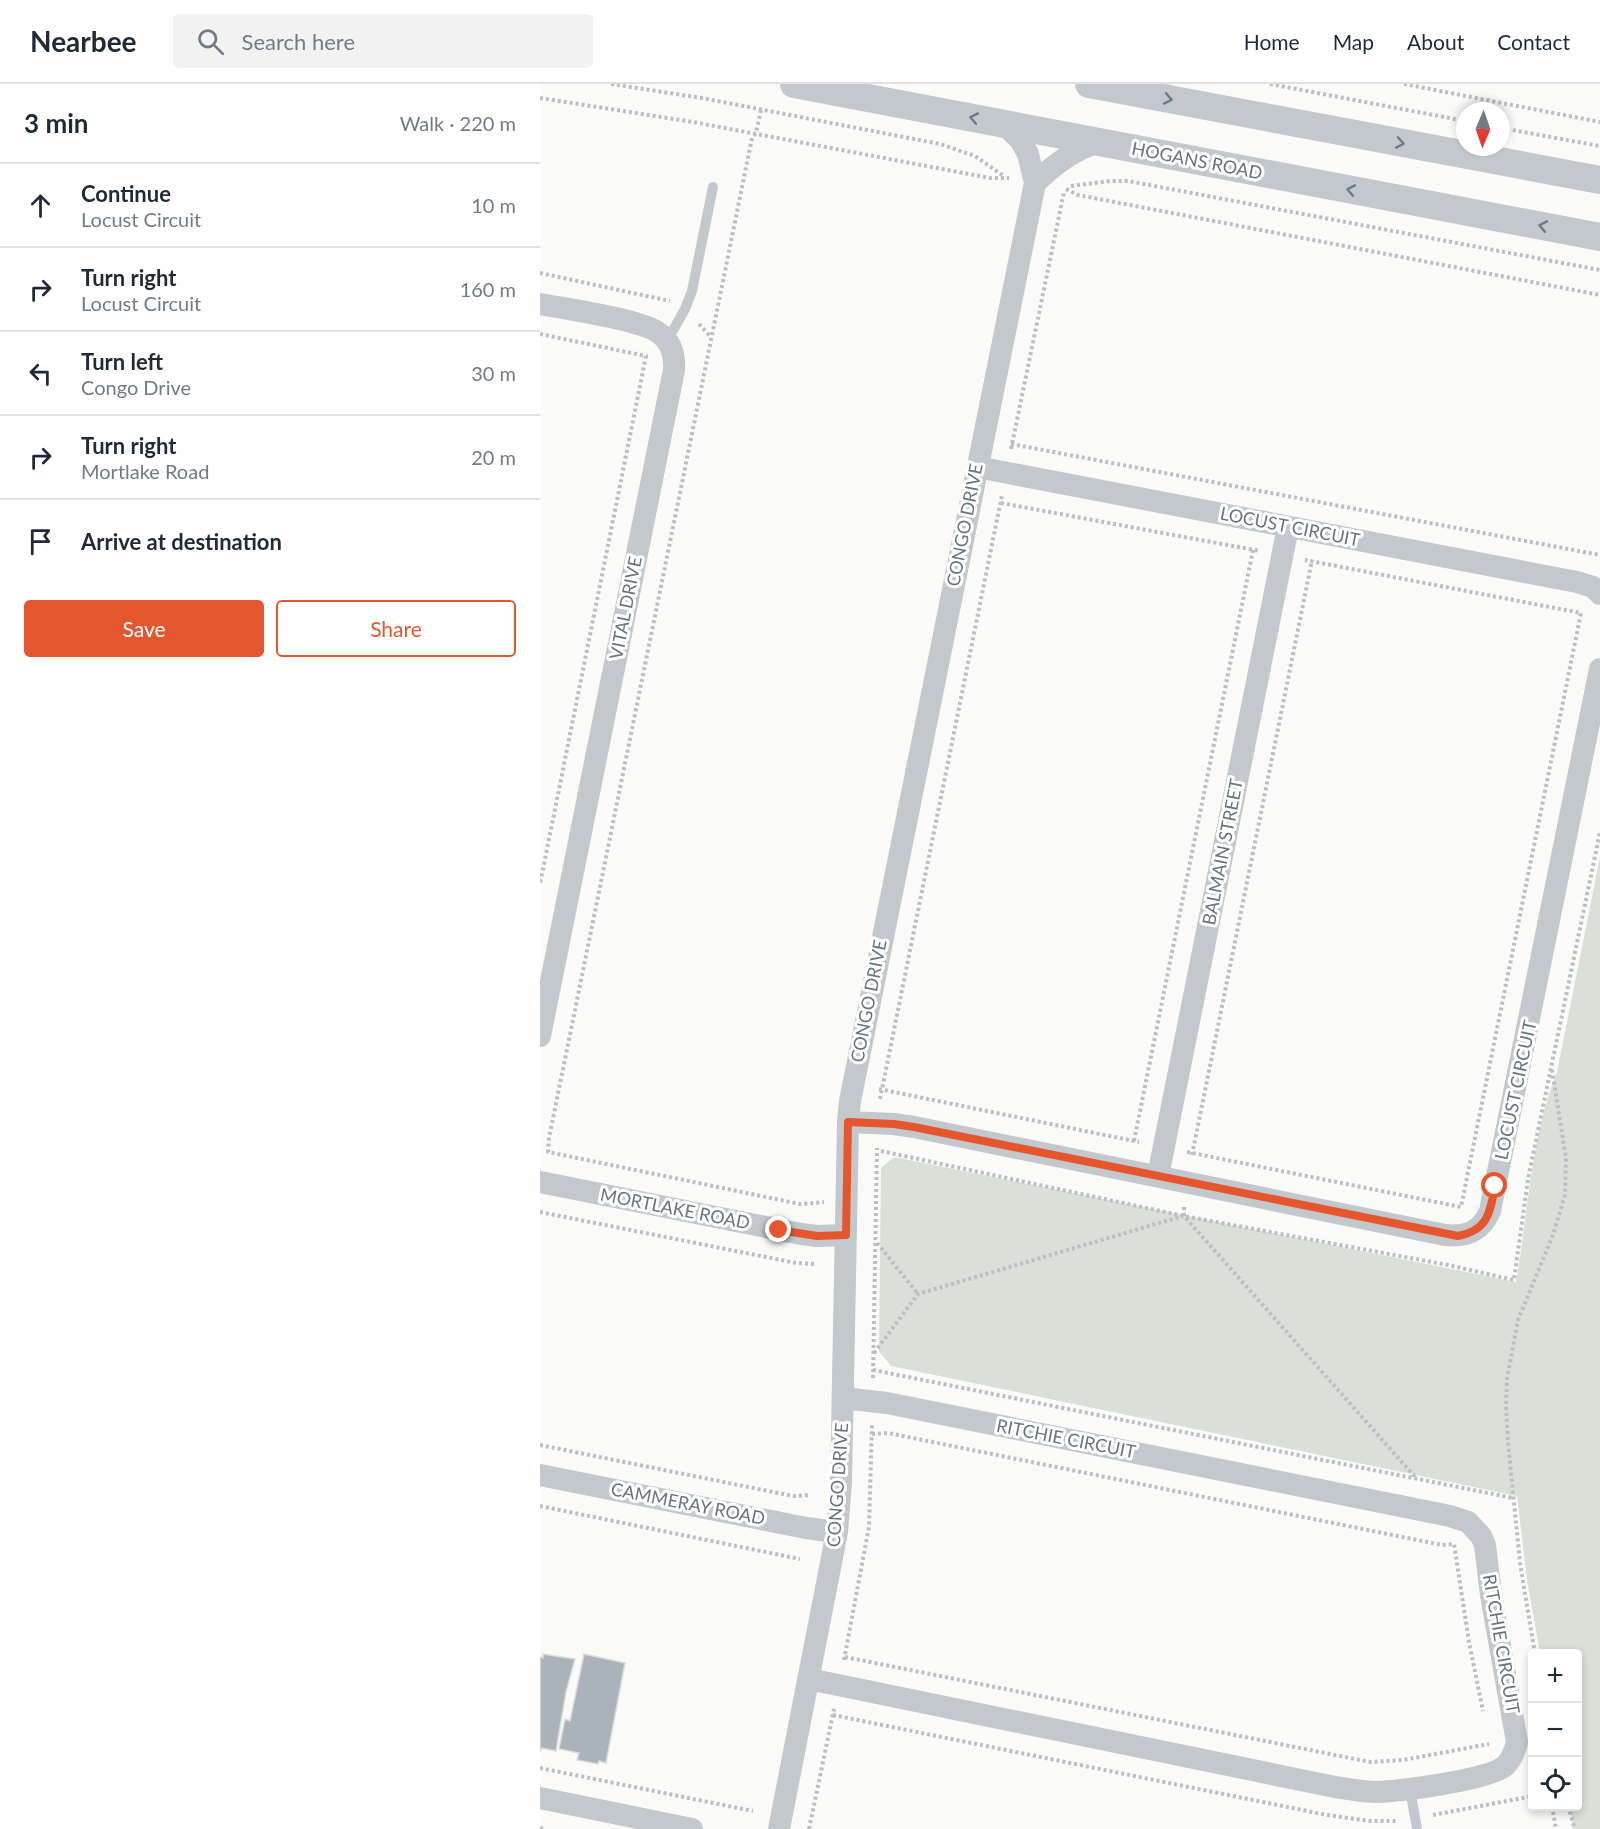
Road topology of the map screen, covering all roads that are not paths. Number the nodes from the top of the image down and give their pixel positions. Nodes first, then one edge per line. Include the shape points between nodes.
1 (794, 84) edge
2 (1089, 84) edge
3 (1004, 124) junction
4 (1098, 142) junction
5 (1600, 180) edge
6 (1035, 183) junction
7 (713, 187) dead end
8 (1600, 237) edge
9 (540, 304) edge
10 (668, 341) junction
11 (977, 467) junction
12 (1288, 527) junction
13 (1600, 594) edge
14 (1600, 669) edge
15 (540, 1036) edge
16 (848, 1122) junction
17 (1158, 1176) junction
18 (540, 1182) edge
19 (846, 1235) junction
20 (843, 1398) junction
21 (540, 1475) edge
22 (837, 1532) junction
23 (809, 1679) junction
24 (1410, 1789) junction
25 (540, 1798) edge
26 (692, 1829) edge
27 (779, 1829) edge
28 (1417, 1829) edge

3 -> 1 street, HOGANS ROAD
2 -> 5 street
3 - 4 street, HOGANS ROAD
3 - 6 street, CONGO DRIVE via 1028,154
4 - 6 street via 1058,161
8 -> 4 street, HOGANS ROAD
6 - 11 street, CONGO DRIVE
7 - 10 lane via 692,291
9 - 10 street via 640,324
10 - 15 street, VITAL DRIVE via 675,358 674,370
11 - 12 street, LOCUST CIRCUIT
11 - 16 street, CONGO DRIVE
12 - 13 street, LOCUST CIRCUIT via 1577,582
12 - 17 street, BALMAIN STREET
14 - 17 street, LOCUST CIRCUIT via 1494,1195 1482,1225 1467,1234 1445,1235
16 - 17 street, LOCUST CIRCUIT via 914,1127
16 - 19 street, CONGO DRIVE
18 - 19 street, MORTLAKE ROAD via 801,1234
19 - 20 street, CONGO DRIVE
20 - 22 street, CONGO DRIVE
20 - 24 street, RITCHIE CIRCUIT via 887,1402 1468,1522 1485,1545 1517,1742 1511,1759 1488,1775
21 - 22 street, CAMMERAY ROAD
22 - 23 street, CONGO DRIVE
23 - 24 street, RITCHIE CIRCUIT via 1335,1787 1374,1792
23 - 27 street, CONGO DRIVE
24 - 28 lane
25 - 26 street

